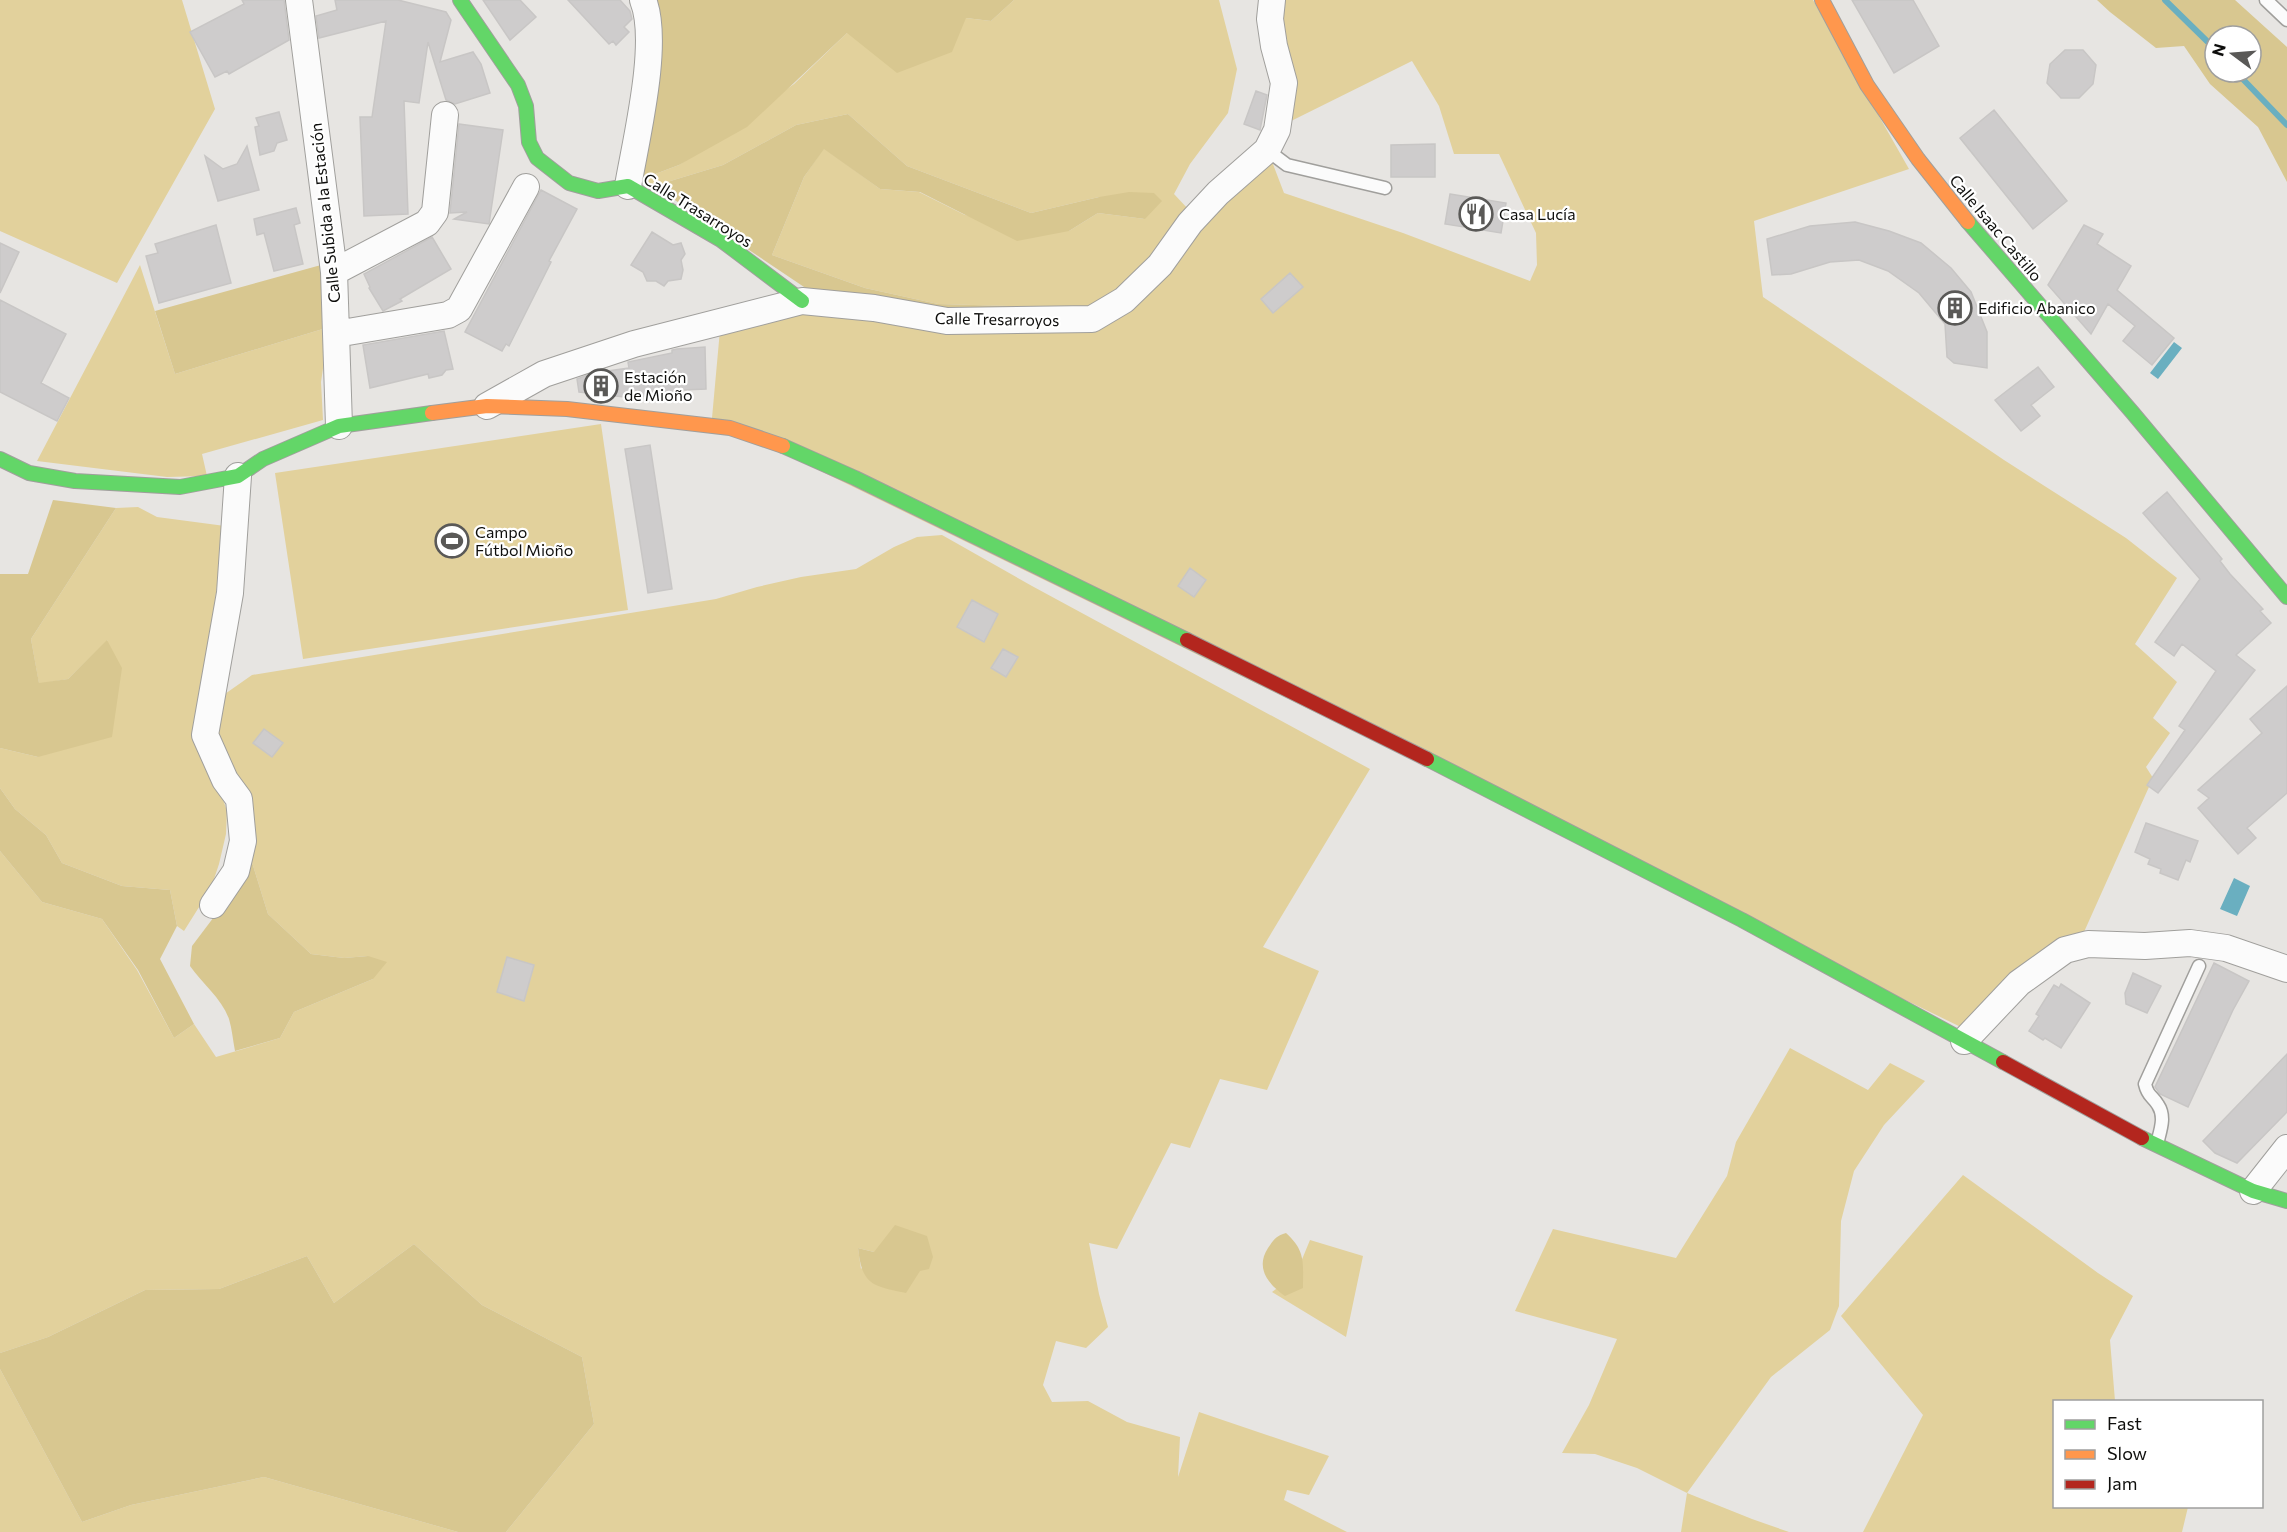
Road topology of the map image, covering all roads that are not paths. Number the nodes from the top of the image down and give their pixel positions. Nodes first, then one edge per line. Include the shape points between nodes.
1 (299, 0) edge
2 (460, 0) edge
3 (644, 0) edge
4 (1272, 0) edge
5 (1822, 0) edge
6 (2266, 0) edge
7 (2287, 20) edge
8 (445, 115) dead end
9 (1268, 150) junction
10 (628, 186) junction
11 (526, 187) dead end
12 (1385, 189) dead end
13 (334, 272) junction
14 (802, 301) junction
15 (336, 334) junction
16 (486, 406) junction
17 (339, 426) junction
18 (2, 462) edge
19 (238, 476) junction
20 (2287, 597) edge
21 (213, 905) dead end
22 (2199, 966) dead end
23 (2287, 969) edge
24 (1965, 1041) junction
25 (2157, 1146) junction
26 (2287, 1148) edge
27 (2253, 1191) junction
28 (2287, 1201) edge

1 - 13 street, Calle Subida a la Estación
2 - 10 street, Calle Trasarroyos via 518,85 526,106 529,142 537,158 569,183 598,191
3 - 10 street via 649,14 648,55
4 - 9 street, Calle Tresarroyos via 1270,19 1284,83 1277,130
5 - 20 street, Calle Isaac Castillo via 1867,85 1956,208
6 - 7 lane
8 - 13 street via 435,212 427,224
9 - 12 lane via 1287,165
9 - 14 street, Calle Tresarroyos via 1218,193 1160,265 1124,300 1092,319 947,321
10 - 14 street, Calle Trasarroyos via 721,240
11 - 15 street via 459,309 448,315
13 - 15 street, Calle Subida a la Estación
14 - 16 street, Calle Tresarroyos via 634,344 544,374
15 - 17 street, Calle Subida a la Estación
16 - 17 street
16 - 24 street via 567,409 730,428 782,446 1394,742 1742,920
17 - 19 street via 263,459
18 - 19 street via 29,473 86,482 180,487
19 - 21 street via 230,593 205,735 225,780 239,799 243,841 236,871
22 - 25 lane via 2145,1084 2163,1119
23 - 24 street via 2226,948 2190,943 2088,944 2065,950 2019,983
24 - 25 street
25 - 27 street
26 - 27 street
27 - 28 street

